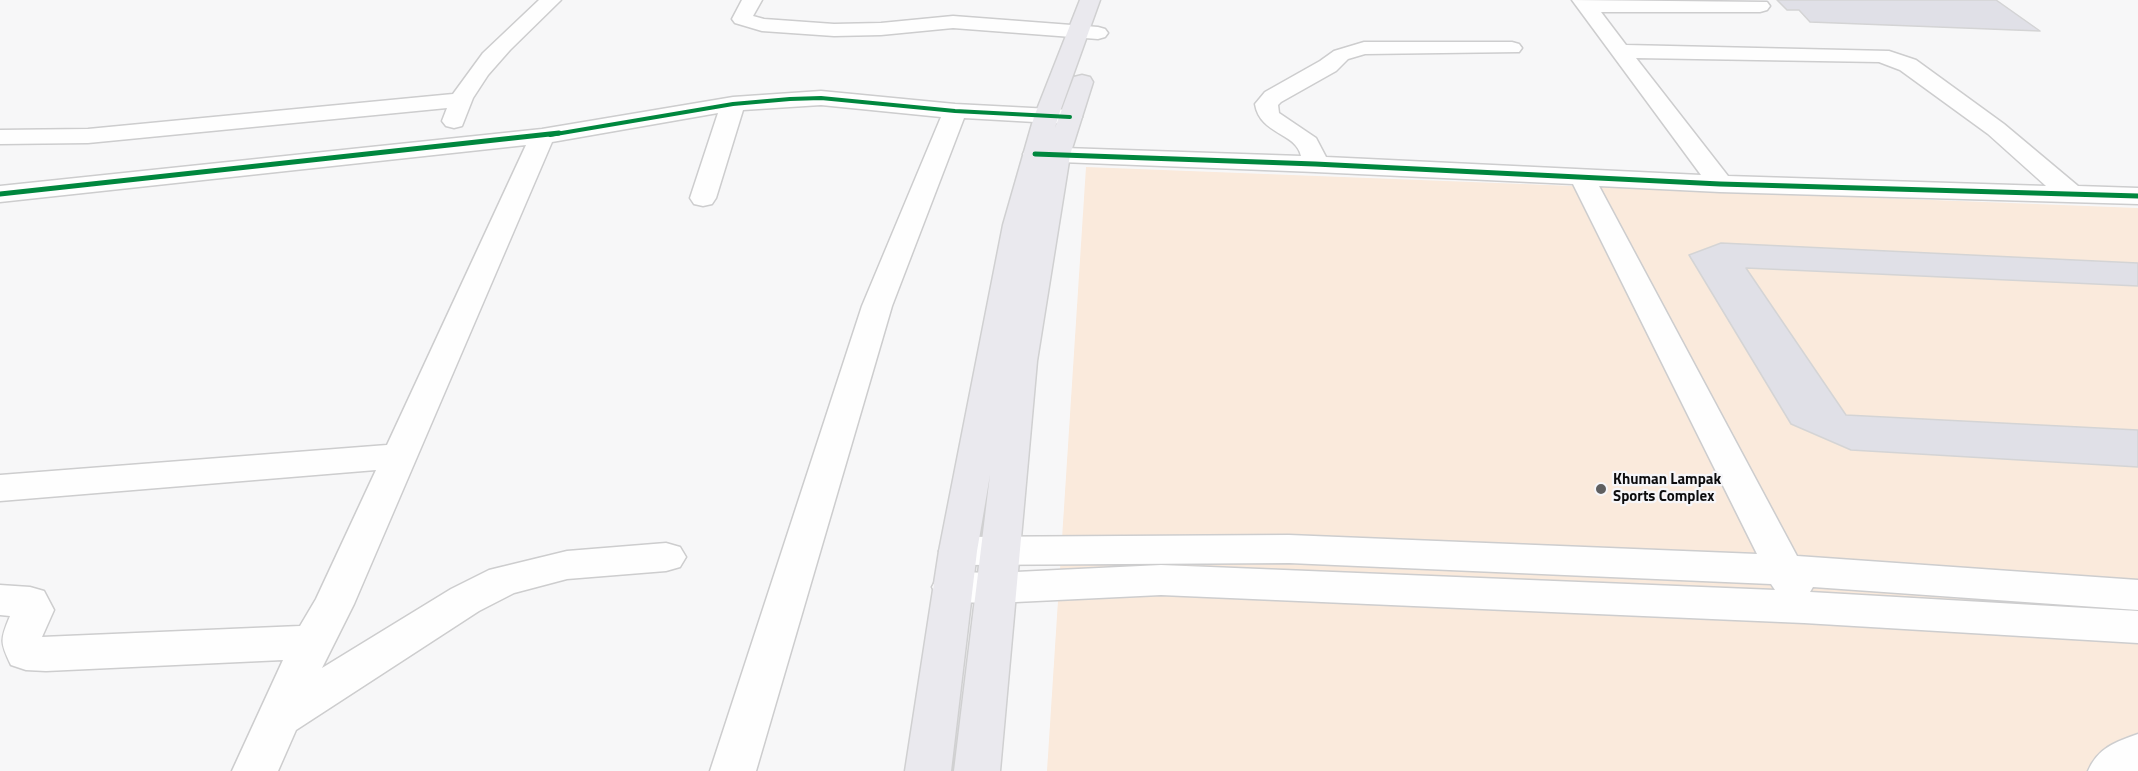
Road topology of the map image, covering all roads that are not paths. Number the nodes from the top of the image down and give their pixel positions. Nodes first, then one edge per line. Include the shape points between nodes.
1 (551, 0) edge
2 (752, 0) edge
3 (1090, 0) edge
4 (1108, 0) edge
5 (1584, 3) edge
6 (1632, 3) edge
7 (1760, 6) dead end
8 (1087, 32) junction
9 (1512, 48) dead end
10 (1620, 51) junction
11 (733, 104) junction
12 (457, 111) junction
13 (963, 112) junction
14 (1059, 116) junction
15 (542, 136) junction
16 (0, 137) edge
17 (443, 146) junction
18 (1047, 155) junction
19 (1315, 164) junction
20 (1582, 177) junction
21 (1720, 183) junction
22 (2070, 193) junction
23 (3, 196) edge
24 (2138, 196) edge
25 (703, 198) dead end
26 (399, 456) junction
27 (0, 488) edge
28 (666, 557) dead end
29 (955, 569) junction
30 (997, 570) junction
31 (1783, 570) junction
32 (2138, 595) edge
33 (0, 600) edge
34 (1804, 607) junction
35 (2138, 627) edge
36 (312, 642) junction
37 (279, 717) junction
38 (2138, 754) edge
39 (255, 771) edge
40 (734, 771) edge
41 (928, 771) edge
42 (977, 771) edge
43 (2111, 771) edge

1 - 12 street via 508,39
2 - 8 street via 742,19 762,25 850,30 953,22
3 - 8 main road
4 - 8 main road
5 - 6 street
5 - 10 street
6 - 7 street
8 - 14 main road
9 - 19 street via 1386,46 1341,55 1266,104 1272,119 1307,142
10 - 21 street
10 - 22 street via 1881,56 1897,60 1996,129
11 - 13 street via 821,98
11 - 15 street
11 - 25 street
12 - 16 street via 88,136
12 - 17 street
13 - 14 street
13 - 40 street via 877,306
14 - 18 main road
15 - 17 street
15 - 26 street
17 - 23 street
18 - 19 street
18 - 29 main road via 1017,225
18 - 30 main road
19 - 20 street
20 - 21 street
20 - 31 street
21 - 22 street
22 - 24 street
26 - 27 street
26 - 36 street via 334,604
28 - 37 street via 567,565 503,581 465,600
29 - 30 street
29 - 41 main road
30 - 31 street via 1289,549
30 - 34 street
30 - 42 main road
31 - 32 street
31 - 34 street
33 - 36 street via 30,602 33,610 19,640 26,652
34 - 35 street
36 - 37 street
37 - 39 street
38 - 43 street

